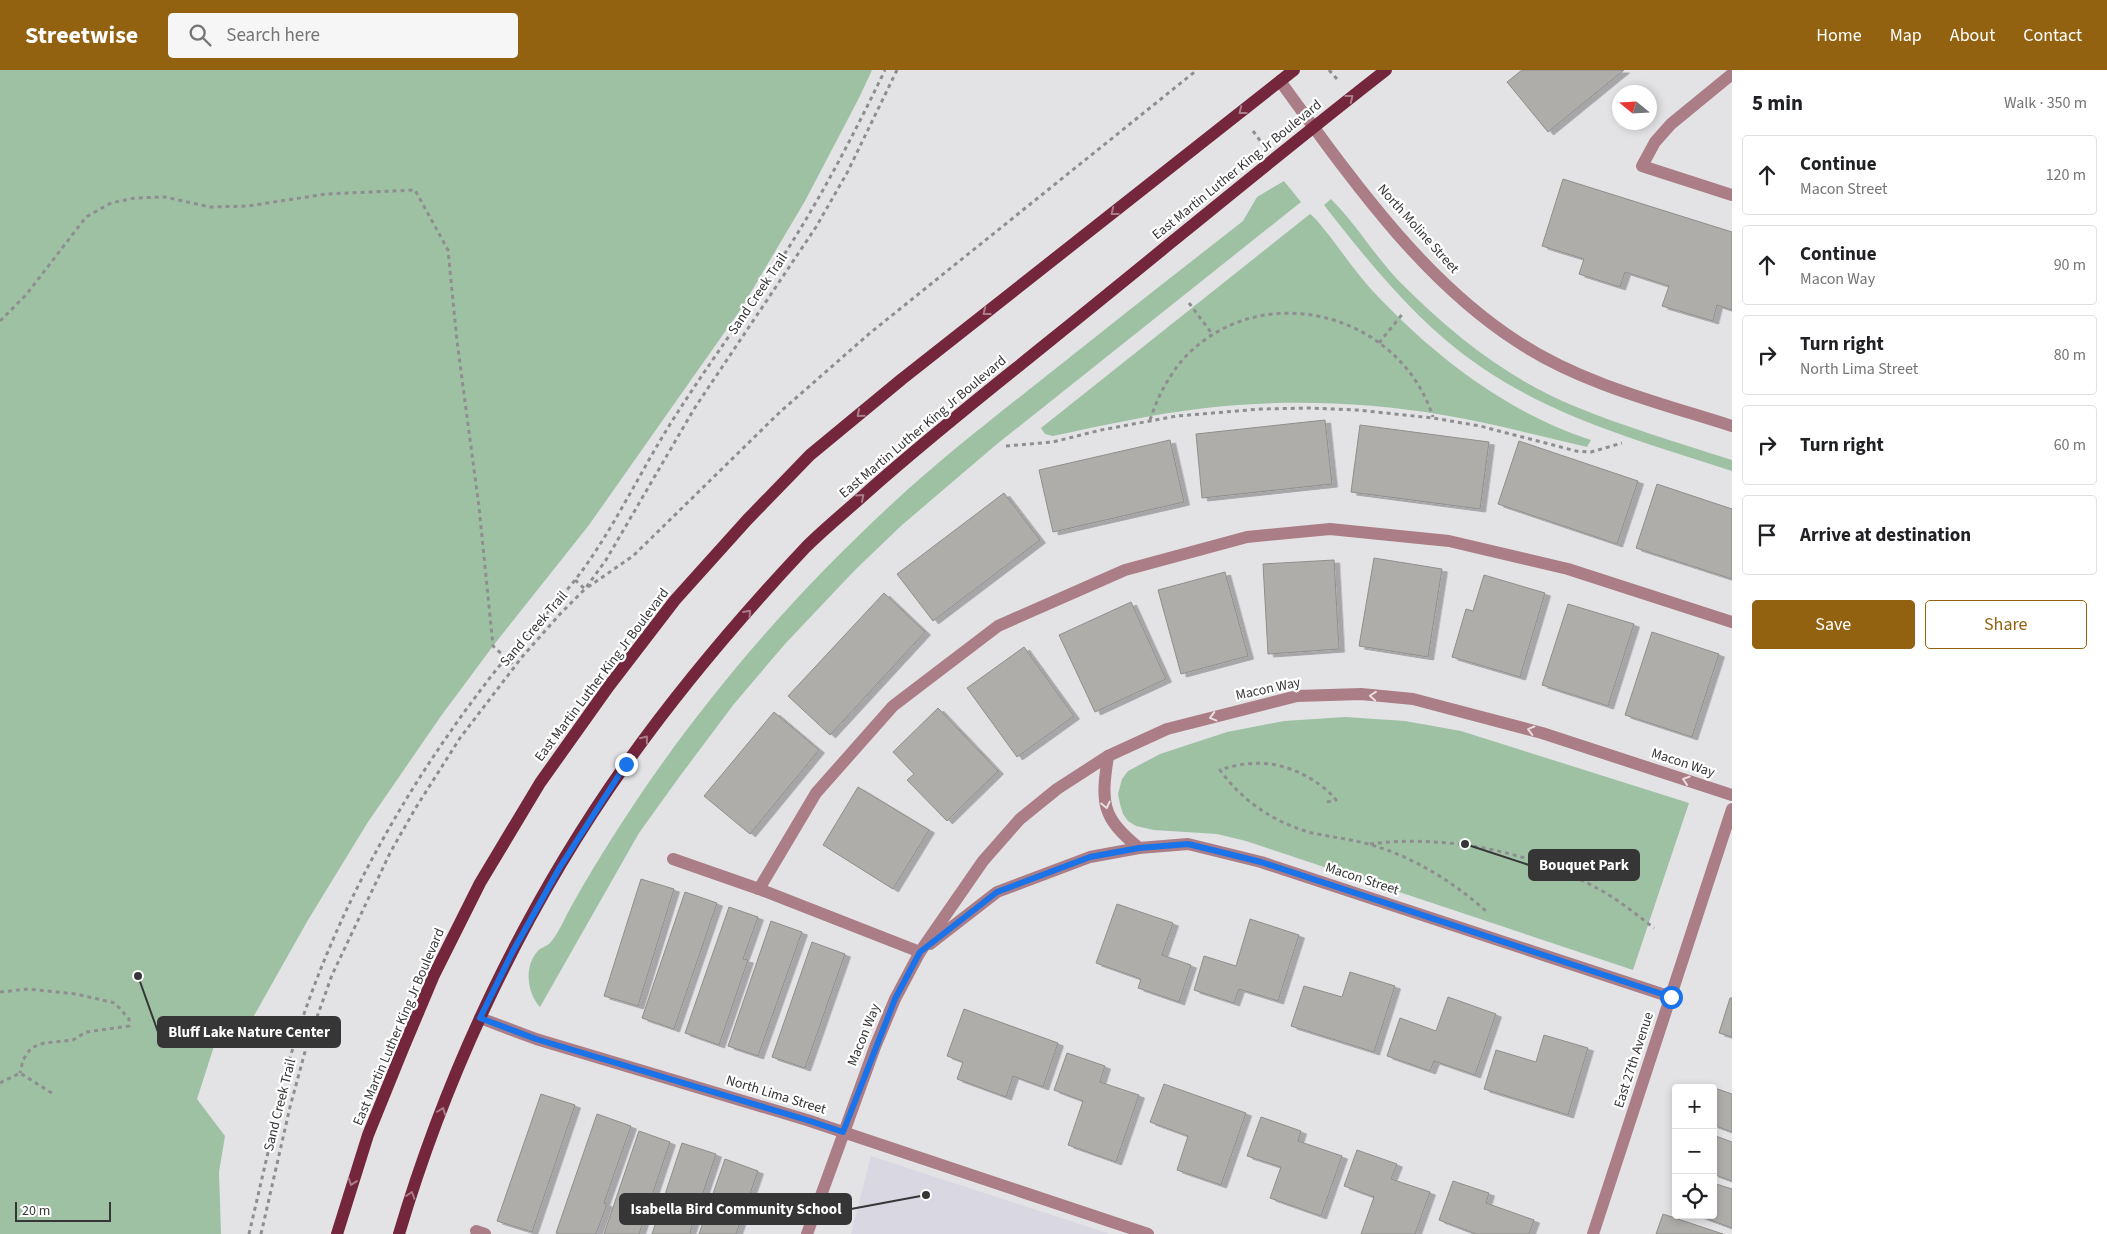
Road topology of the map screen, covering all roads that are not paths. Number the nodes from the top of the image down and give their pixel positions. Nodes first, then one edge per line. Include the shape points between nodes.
1 (1294, 70) edge
2 (1386, 70) edge
3 (1732, 74) edge
4 (1280, 81) junction
5 (1314, 126) junction
6 (1732, 195) edge
7 (1732, 426) edge
8 (1732, 622) edge
9 (1108, 756) junction
10 (1732, 795) edge
11 (1732, 809) edge
12 (1139, 848) junction
13 (673, 859) dead end
14 (759, 889) junction
15 (920, 952) junction
16 (1671, 997) junction
17 (480, 1018) junction
18 (843, 1132) junction
19 (337, 1234) edge
20 (399, 1234) edge
21 (807, 1234) edge
22 (1148, 1234) edge
23 (1593, 1234) edge

1 - 4 main road, East Martin Luther King Jr Boulevard
5 -> 2 main road, East Martin Luther King Jr Boulevard
3 - 6 street via 1671,124 1655,142 1642,166
4 - 5 street, North Moline Street
4 -> 19 main road, East Martin Luther King Jr Boulevard via 902,378 810,455 675,600 540,783 480,883 434,975 402,1051 368,1136
5 - 7 street, North Moline Street via 1377,209 1434,274 1518,342 1597,382
17 -> 5 main road, East Martin Luther King Jr Boulevard via 560,867 626,764 716,648 809,545 911,452
8 - 14 street via 1568,569 1458,543 1330,529 1247,537 1125,570 998,626 893,706 816,793
10 -> 9 street, Macon Way via 1542,733 1413,699 1361,694 1297,696 1167,729
9 -> 12 street via 1104,794 1107,812 1122,834
9 - 15 street, Macon Way via 1020,819 983,861
11 - 16 street, East 27th Avenue
12 - 15 street, Macon Way via 1090,857 997,892
12 - 16 street, Macon Street via 1188,844 1261,862
13 - 14 street
14 - 15 street
15 - 18 street, Macon Way via 895,999
16 - 23 street, East 27th Avenue
17 - 18 street, North Lima Street via 536,1039
20 -> 17 main road, East Martin Luther King Jr Boulevard via 424,1156
18 - 21 street, Macon Way
18 - 22 street, North Lima Street

